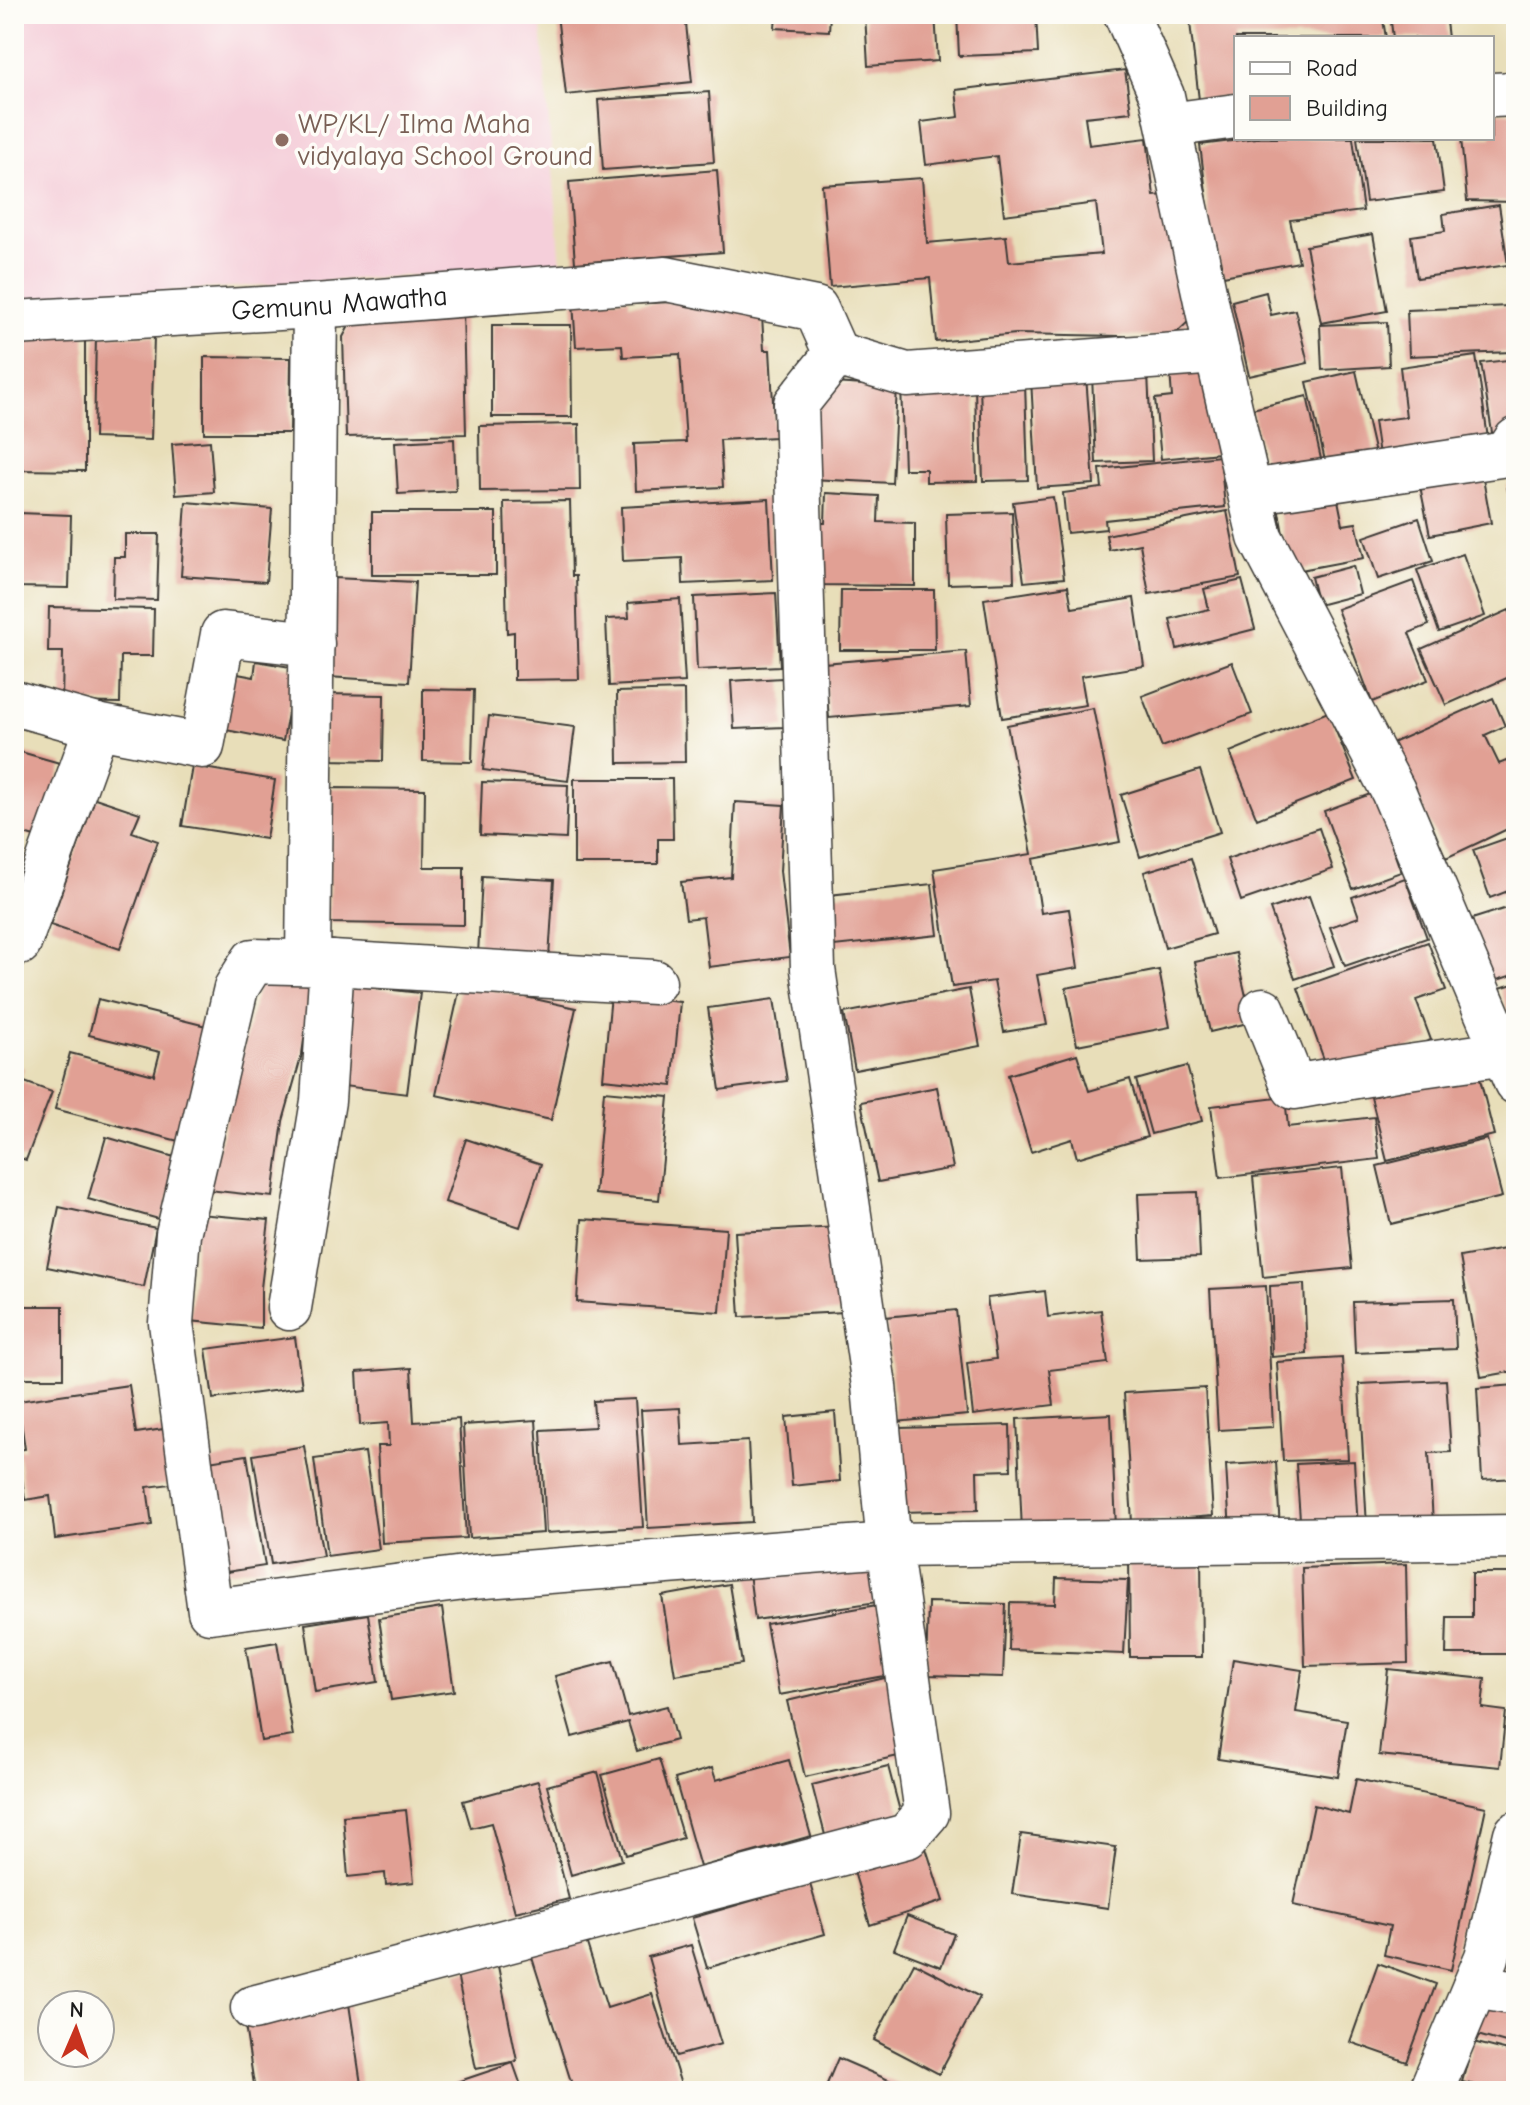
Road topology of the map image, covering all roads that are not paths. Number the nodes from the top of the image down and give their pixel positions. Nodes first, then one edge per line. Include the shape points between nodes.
1 (1126, 14) edge
2 (1516, 94) edge
3 (1494, 95) edge
4 (1234, 116) edge
5 (1169, 125) junction
6 (315, 306) junction
7 (14, 323) edge
8 (1217, 352) junction
9 (836, 354) junction
10 (1516, 440) edge
11 (1250, 492) junction
12 (312, 644) junction
13 (14, 703) edge
14 (97, 726) junction
15 (19, 943) dead end
16 (320, 962) junction
17 (654, 982) dead end
18 (1263, 1010) dead end
19 (1511, 1068) edge
20 (289, 1308) dead end
21 (1516, 1537) edge
22 (889, 1545) junction
23 (1516, 1834) edge
24 (1496, 1990) edge
25 (253, 2008) dead end
26 (1431, 2091) edge

1 - 5 street
2 - 3 street
4 - 5 street
5 - 8 street
6 - 7 street, Gemunu Mawatha
6 - 9 street, Gemunu Mawatha via 666,279 816,309
6 - 12 street
8 - 9 street via 907,375
8 - 11 street
9 - 22 street via 796,404 813,969 874,1386
10 - 11 street via 1507,454
11 - 19 street via 1260,537 1393,791
12 - 14 street via 223,634 202,746
12 - 16 street
13 - 14 street
14 - 15 street
16 - 17 street
16 - 20 street via 323,1101
16 - 22 street via 253,961 236,988 178,1234 171,1323 210,1611 472,1577
18 - 19 street via 1294,1087 1401,1068
21 - 22 street
22 - 25 street via 927,1813 907,1836
23 - 24 street via 1487,1957
24 - 26 street

